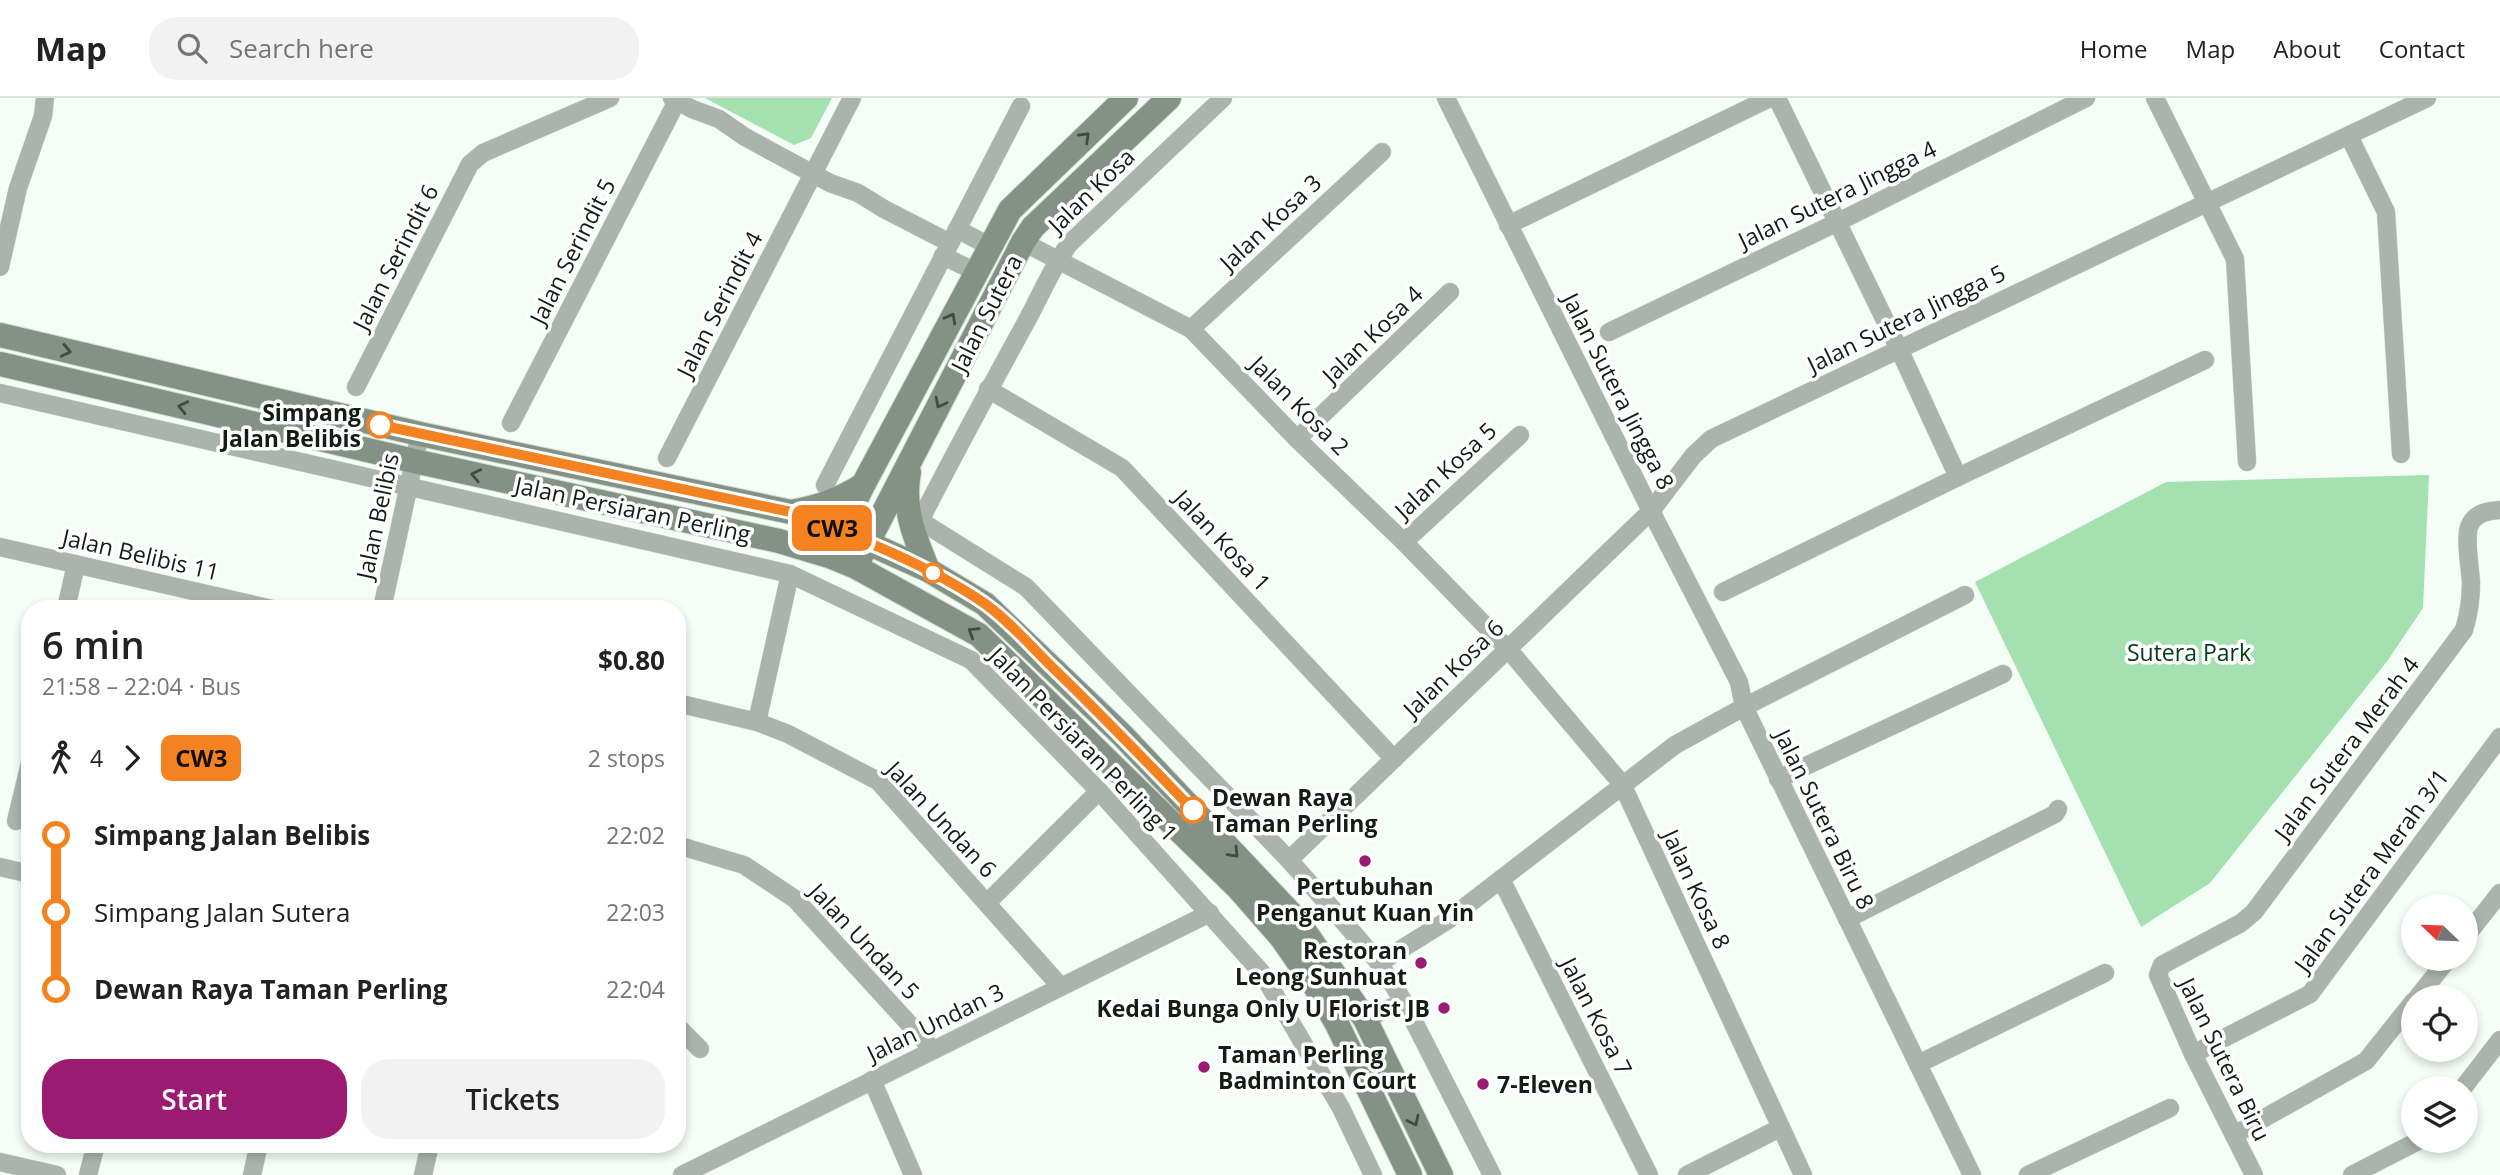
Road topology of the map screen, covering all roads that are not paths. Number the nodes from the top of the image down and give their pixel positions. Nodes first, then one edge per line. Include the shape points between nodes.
1 (45, 98) edge
2 (610, 98) edge
3 (852, 98) edge
4 (1126, 98) edge
5 (1169, 98) edge
6 (1223, 98) edge
7 (1446, 98) edge
8 (1770, 98) edge
9 (1777, 98) edge
10 (2086, 98) edge
11 (2155, 98) edge
12 (2427, 98) edge
13 (674, 99) edge
14 (1020, 106) dead end
15 (2348, 136) junction
16 (1382, 152) dead end
17 (814, 173) junction
18 (0, 183) edge
19 (18, 188) junction
20 (2207, 202) junction
21 (1838, 222) junction
22 (1508, 225) junction
23 (1023, 242) junction
24 (950, 243) junction
25 (989, 246) junction
26 (1057, 260) junction
27 (0, 267) edge
28 (976, 272) junction
29 (1450, 292) dead end
30 (1191, 329) junction
31 (1609, 332) dead end
32 (0, 335) edge
33 (1899, 349) junction
34 (2205, 360) dead end
35 (3, 363) edge
36 (356, 387) dead end
37 (988, 389) junction
38 (0, 393) edge
39 (511, 423) dead end
40 (419, 434) junction
41 (1520, 435) dead end
42 (1297, 439) junction
43 (2401, 454) dead end
44 (667, 458) dead end
45 (414, 461) junction
46 (911, 461) junction
47 (2247, 462) dead end
48 (1958, 477) junction
49 (825, 485) dead end
50 (863, 485) junction
51 (410, 486) junction
52 (2493, 510) edge
53 (1651, 511) junction
54 (791, 512) junction
55 (841, 531) junction
56 (1404, 542) junction
57 (867, 544) junction
58 (0, 547) edge
59 (829, 556) junction
60 (76, 564) junction
61 (856, 567) junction
62 (928, 570) junction
63 (790, 574) junction
64 (1723, 592) dead end
65 (1965, 595) dead end
66 (68, 600) edge
67 (233, 600) edge
68 (384, 600) edge
69 (1508, 649) junction
70 (2003, 674) dead end
71 (686, 705) edge
72 (1744, 707) junction
73 (757, 722) junction
74 (2500, 737) edge
75 (1394, 759) junction
76 (1779, 779) junction
77 (1622, 784) junction
78 (1100, 791) junction
79 (21, 800) edge
80 (2058, 809) dead end
81 (16, 821) dead end
82 (686, 847) edge
83 (1289, 860) junction
84 (0, 867) edge
85 (21, 872) edge
86 (1501, 879) junction
87 (2500, 893) edge
88 (987, 904) junction
89 (1210, 913) junction
90 (1847, 919) junction
91 (2478, 921) edge
92 (1379, 963) junction
93 (2162, 965) joint
94 (2438, 971) edge
95 (2105, 973) dead end
96 (2427, 985) edge
97 (1061, 986) junction
98 (1404, 1002) junction
99 (2401, 1017) edge
100 (1365, 1019) junction
101 (686, 1035) edge
102 (2500, 1040) edge
103 (700, 1049) dead end
104 (933, 1050) junction
105 (2193, 1054) junction
106 (1918, 1064) junction
107 (2472, 1076) edge
108 (872, 1080) junction
109 (2170, 1108) dead end
110 (1780, 1128) junction
111 (2234, 1135) junction
112 (2401, 1150) edge
113 (94, 1153) edge
114 (257, 1153) edge
115 (428, 1153) edge
116 (0, 1162) edge
117 (57, 1175) edge
118 (88, 1175) edge
119 (252, 1175) edge
120 (423, 1175) edge
121 (681, 1175) edge
122 (913, 1175) edge
123 (1373, 1175) edge
124 (1410, 1175) edge
125 (1441, 1175) edge
126 (1492, 1175) edge
127 (1649, 1175) edge
128 (1687, 1175) edge
129 (1803, 1175) edge
130 (1972, 1175) edge
131 (2028, 1175) edge
132 (2254, 1175) edge
133 (2352, 1175) edge

1 - 19 street
2 - 36 street, Jalan Serindit 6 via 483,153 470,164
3 - 17 street, Jalan Serindit 4
25 -> 4 main road, Jalan Sutera via 1010,210
5 - 23 main road, Jalan Sutera via 1033,227
6 - 26 street, Jalan Kosa
7 - 22 street, Jalan Sutera Jingga 8
8 - 22 street
9 - 21 street
10 - 21 street, Jalan Sutera Jingga 4
11 - 20 street
12 - 15 street, Jalan Sutera Jingga 5
13 - 17 street
13 - 39 street, Jalan Serindit 5
14 - 24 street
15 - 20 street, Jalan Sutera Jingga 5
15 - 43 street via 2386,212
16 - 30 street, Jalan Kosa 3
17 - 24 street
17 - 44 street, Jalan Serindit 4
18 - 19 street
19 - 27 street
20 - 33 street, Jalan Sutera Jingga 5
20 - 47 street via 2235,259
21 - 31 street, Jalan Sutera Jingga 4
21 - 33 street
22 - 53 street, Jalan Sutera Jingga 8
23 - 26 street, Jalan Kosa 2
23 -> 46 main road, Jalan Sutera
24 - 25 street
24 - 28 street
24 - 49 street
25 - 28 main road, Jalan Sutera
26 - 30 street, Jalan Kosa 2
26 - 37 street, Jalan Kosa
50 -> 28 main road, Jalan Sutera
29 - 42 street, Jalan Kosa 4
30 - 42 street, Jalan Kosa 2
32 -> 40 main road, Jalan Persiaran Perling
33 - 48 street
33 - 53 street, Jalan Sutera Jingga 5 via 1711,439
34 - 48 street
45 -> 35 main road, Jalan Persiaran Perling
37 - 75 street, Jalan Kosa 1 via 1122,468
37 - 83 street, Jalan Kosa via 922,522 1026,587
38 - 51 street, Jalan Persiaran Perling 1
40 - 45 street, Jalan Belibis
40 - 54 main road, Jalan Persiaran Perling
41 - 56 street, Jalan Kosa 5
42 - 56 street, Jalan Kosa 2
45 - 51 street, Jalan Belibis
59 -> 45 main road, Jalan Persiaran Perling
46 - 57 main road, Jalan Sutera
46 - 62 main road via 908,514
48 - 64 street
50 - 54 main road via 822,507
50 - 55 main road, Jalan Sutera
51 - 63 street, Jalan Persiaran Perling 1
51 - 68 street, Jalan Belibis
52 - 93 street, Jalan Sutera Merah 4 via 2474,518 2468,529 2470,610 2464,631 2254,912
53 - 69 street, Jalan Kosa 6
53 - 72 street, Jalan Sutera Jingga 8 via 1739,682
54 - 55 main road, Jalan Persiaran Perling
55 - 57 main road, Jalan Persiaran Perling
55 - 59 main road, Jalan Sutera
56 - 69 street, Jalan Kosa 2
57 - 61 main road, Jalan Sutera
57 - 62 main road, Jalan Persiaran Perling
58 - 60 street, Jalan Belibis 11
59 - 61 main road, Jalan Persiaran Perling
60 - 66 street
60 - 67 street, Jalan Belibis 11
124 -> 61 main road, Jalan Persiaran Perling via 1331,1014 1281,937 1239,889 979,635
62 -> 100 main road, Jalan Persiaran Perling via 985,604 1122,735 1297,920
63 - 73 street
63 - 78 street, Jalan Persiaran Perling 1 via 971,660
65 - 72 street
69 - 75 street, Jalan Kosa 6
69 - 77 street, Jalan Kosa 8
70 - 76 street
71 - 73 street, Jalan Undan 6
72 - 76 street, Jalan Sutera Biru 8
72 - 77 street via 1675,745
73 - 88 street, Jalan Undan 6 via 878,781
74 - 105 street, Jalan Sutera Merah 3/1 via 2310,994
75 - 83 street, Jalan Kosa 6
76 - 90 street, Jalan Sutera Biru 8
77 - 86 street
77 - 110 street, Jalan Kosa 8
78 - 88 street
78 - 89 street, Jalan Persiaran Perling 1
79 - 81 street
80 - 90 street
82 - 104 street, Jalan Undan 5 via 744,865 795,899
83 - 92 street
84 - 85 street
86 - 92 street via 1448,920
86 - 127 street, Jalan Kosa 7
87 - 91 street
88 - 97 street, Jalan Undan 6
89 - 97 street, Jalan Undan 3
89 - 123 street, Jalan Persiaran Perling 1 via 1262,973 1341,1108
90 - 106 street, Jalan Sutera Biru 8
92 - 98 street
93 - 105 street, Jalan Sutera Biru via 2158,975
94 - 96 street
95 - 106 street
97 - 104 street, Jalan Undan 3
98 - 100 street
98 - 126 street
99 - 111 street via 2366,1061
100 -> 125 main road, Jalan Persiaran Perling
101 - 103 street
102 - 107 street
104 - 108 street, Jalan Undan 3
105 - 111 street, Jalan Sutera Biru
106 - 130 street, Jalan Sutera Biru 8
108 - 121 street, Jalan Undan 3
108 - 122 street
109 - 131 street
110 - 128 street
110 - 129 street, Jalan Kosa 8
111 - 132 street, Jalan Sutera Biru
112 - 133 street
113 - 118 street
114 - 119 street
115 - 120 street
116 - 117 street

